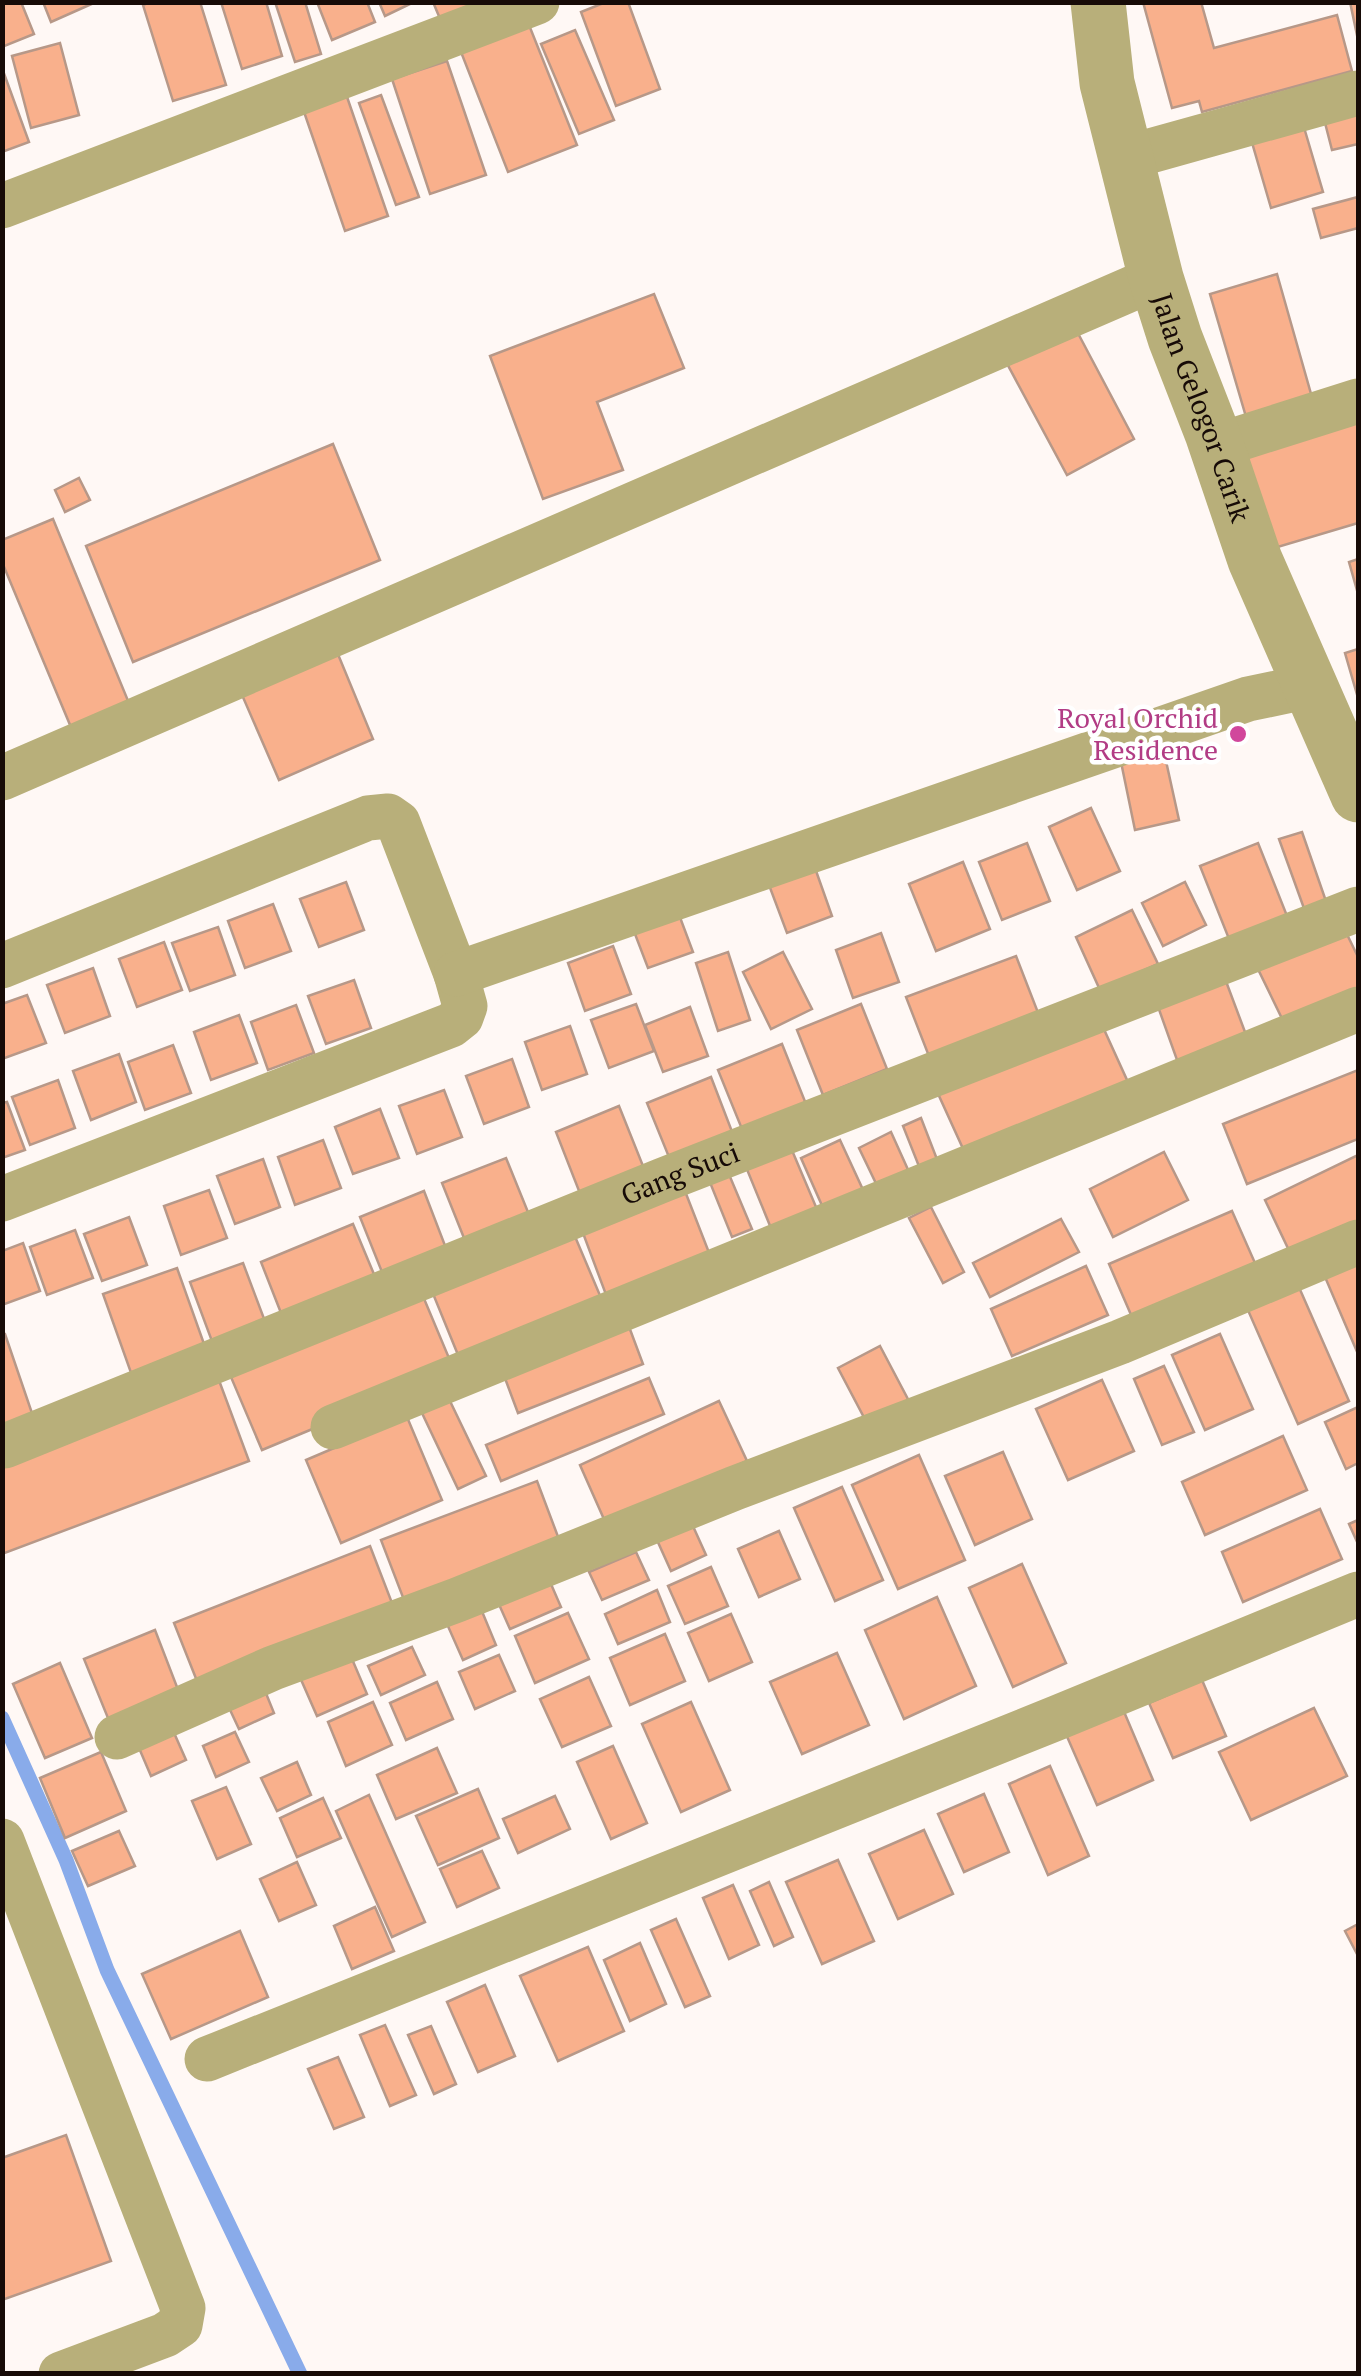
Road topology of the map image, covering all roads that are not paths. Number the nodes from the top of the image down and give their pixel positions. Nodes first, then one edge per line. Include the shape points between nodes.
1 (537, 2) edge
2 (1098, 2) edge
3 (1358, 93) edge
4 (1125, 158) junction
5 (2, 206) edge
6 (1156, 278) junction
7 (1358, 402) edge
8 (1216, 446) junction
9 (1310, 686) junction
10 (2, 778) edge
11 (1358, 793) edge
12 (1358, 909) edge
13 (2, 966) edge
14 (456, 974) junction
15 (1358, 1009) edge
16 (2, 1199) edge
17 (1358, 1242) edge
18 (333, 1427) dead end
19 (4, 1446) edge
20 (1358, 1594) edge
21 (116, 1737) dead end
22 (2, 1841) edge
23 (19, 1930) edge
24 (206, 2059) dead end
25 (60, 2374) edge

1 - 5 street
2 - 4 street, Jalan Gelogor Carik
3 - 4 street
4 - 6 street, Jalan Gelogor Carik
6 - 8 street, Jalan Gelogor Carik
6 - 10 street
7 - 8 street
8 - 9 street, Jalan Gelogor Carik via 1255,560
9 - 11 street, Jalan Gelogor Carik
9 - 14 street via 1248,699
12 - 19 street, Gang Suci
13 - 14 street via 368,818 388,816 398,823
14 - 16 street via 465,1006 451,1025
15 - 18 street
17 - 21 street via 1120,1342 273,1668
20 - 24 street
22 - 23 street
23 - 25 street via 183,2308 180,2324 166,2334

